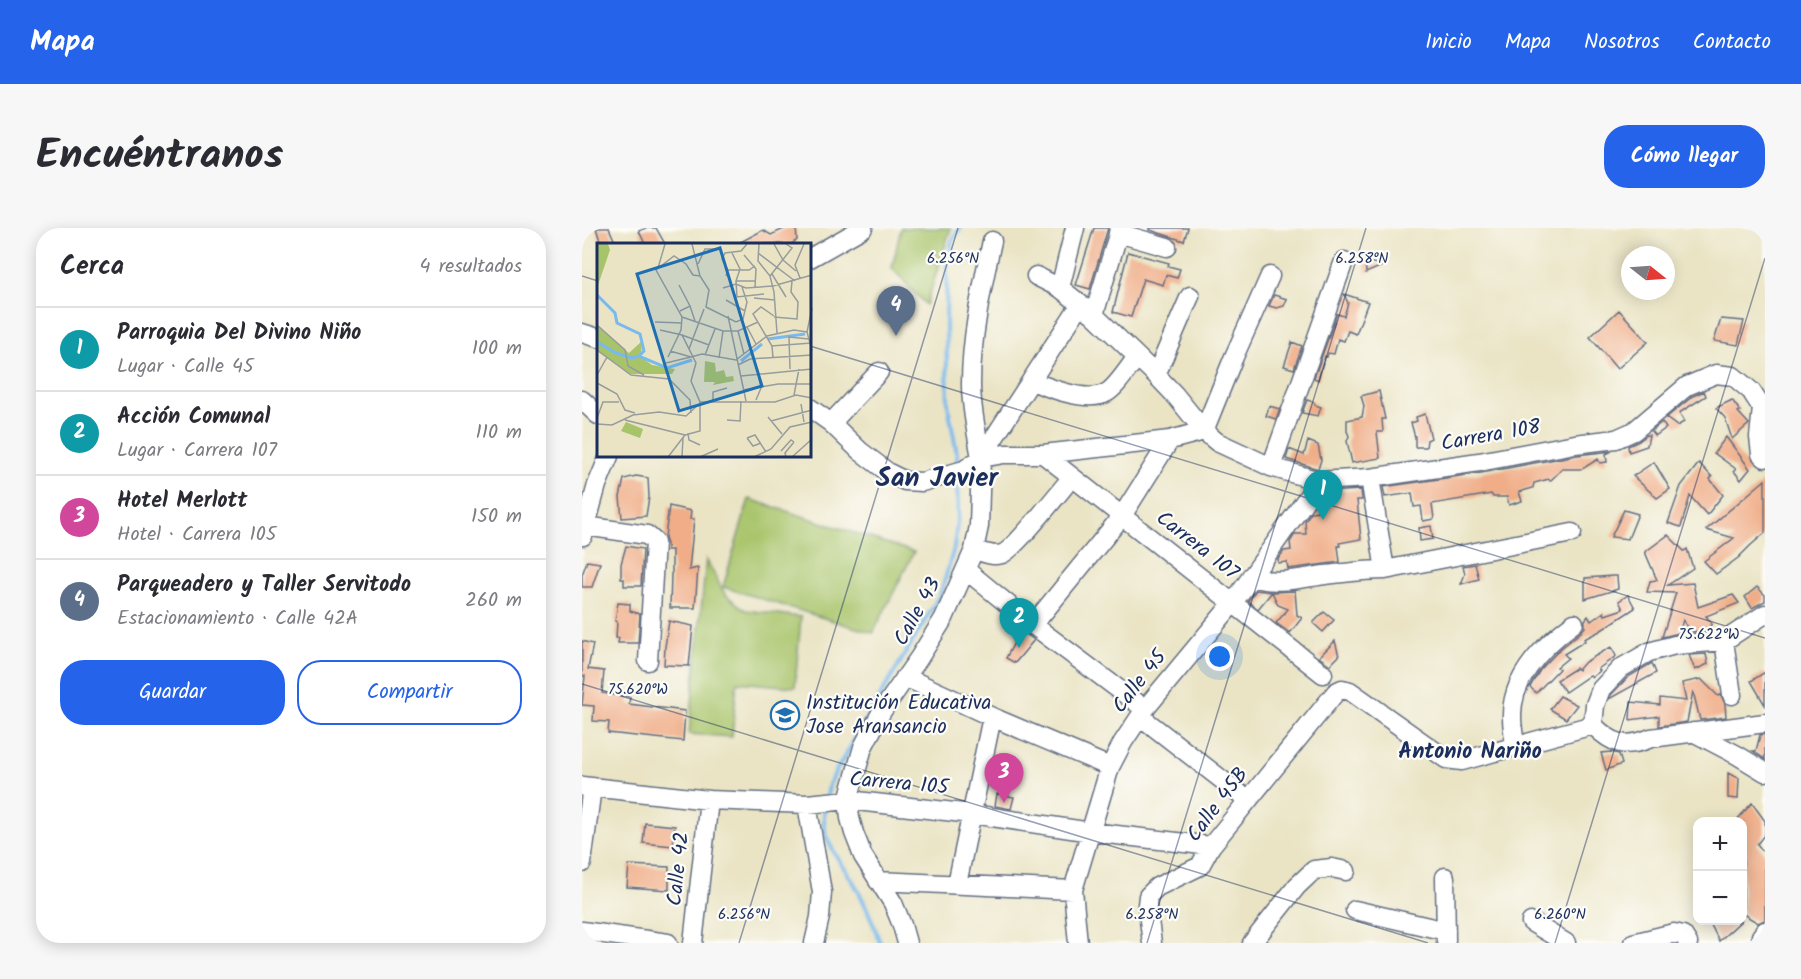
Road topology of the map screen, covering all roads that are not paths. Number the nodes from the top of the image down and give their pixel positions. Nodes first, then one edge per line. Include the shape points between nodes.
1 (863, 228) edge
2 (1075, 228) edge
3 (1119, 231) edge
4 (992, 241) dead end
5 (1167, 248) dead end
6 (812, 257) edge
7 (1344, 261) dead end
8 (1036, 276) dead end
9 (1270, 276) dead end
10 (1060, 288) junction
11 (1190, 296) dead end
12 (1087, 310) junction
13 (582, 333) edge
14 (597, 338) edge
15 (1137, 357) junction
16 (879, 372) dead end
17 (1156, 375) junction
18 (1032, 381) junction
19 (582, 400) edge
20 (1763, 408) edge
21 (812, 409) edge
22 (597, 414) edge
23 (582, 417) edge
24 (597, 421) edge
25 (831, 423) junction
26 (1199, 426) junction
27 (1170, 440) junction
28 (1042, 454) junction
29 (608, 458) edge
30 (981, 458) junction
31 (1765, 458) edge
32 (1271, 467) junction
33 (1072, 477) junction
34 (1370, 478) junction
35 (1319, 482) junction
36 (1122, 516) junction
37 (584, 532) edge
38 (1572, 533) dead end
39 (974, 550) junction
40 (966, 570) junction
41 (1385, 570) junction
42 (1251, 576) junction
43 (1233, 603) junction
44 (1765, 614) edge
45 (1574, 623) dead end
46 (1033, 625) junction
47 (1724, 641) junction
48 (648, 661) dead end
49 (1323, 674) dead end
50 (905, 677) junction
51 (1732, 695) dead end
52 (1143, 713) junction
53 (992, 717) junction
54 (1765, 723) edge
55 (1593, 725) junction
56 (1693, 732) junction
57 (1515, 745) junction
58 (1110, 767) junction
59 (1765, 772) edge
60 (587, 786) edge
61 (709, 800) junction
62 (1248, 800) junction
63 (840, 801) junction
64 (807, 804) junction
65 (972, 814) junction
66 (1091, 832) junction
67 (1211, 846) junction
68 (582, 863) edge
69 (1346, 871) dead end
70 (1445, 877) dead end
71 (878, 881) junction
72 (957, 884) junction
73 (1073, 890) junction
74 (1355, 910) dead end
75 (1531, 922) dead end
76 (582, 931) edge
77 (1446, 937) edge
78 (1685, 939) edge
79 (668, 943) edge
80 (693, 943) edge
81 (814, 943) edge
82 (907, 943) edge
83 (1078, 943) edge
84 (1152, 943) edge
85 (1252, 943) edge
86 (1566, 943) edge
87 (1633, 943) edge

1 - 6 street
2 - 10 street
3 - 5 street
3 - 12 street
4 - 30 street, Calle 43 via 980,302 971,386
7 - 32 street
8 - 10 street, Carrera 108
9 - 26 street
10 - 12 street, Carrera 108
11 - 17 street
12 - 15 street, Carrera 108
12 - 18 street
13 - 14 street
15 - 17 street, Carrera 108
15 - 18 street via 1108,393 1095,398
16 - 25 street
17 - 26 street, Carrera 108
18 - 30 street
19 - 22 street
20 - 31 street, Carrera 108 via 1759,437
20 - 34 street, Carrera 108 via 1733,376 1716,374 1687,386 1634,431 1616,439
21 - 25 street
23 - 24 street
25 - 30 street via 888,473 905,481 922,482 955,473
26 - 27 street
26 - 32 street, Carrera 108 via 1217,441
27 - 28 street
27 - 36 street
28 - 30 street
28 - 33 street, Carrera 107
29 - 37 street
30 - 39 street, Calle 43 via 979,526
32 - 35 street, Carrera 108
33 - 36 street, Carrera 107
33 - 39 street via 1004,554
34 - 35 street, Carrera 108
34 - 41 street
35 - 42 street, Calle 45
36 - 43 street, Carrera 107
36 - 46 street
37 - 48 street via 647,535 655,542
38 - 41 street
39 - 40 street, Calle 43
40 - 46 street
40 - 50 street, Calle 43 via 944,618
41 - 42 street via 1292,579
42 - 43 street, Calle 45
43 - 49 street, Carrera 107
43 - 52 street, Calle 45
44 - 47 street
45 - 57 street via 1555,638 1523,675 1512,716
46 - 52 street
47 - 51 street
47 - 55 street via 1675,645 1649,652 1621,668 1602,689
50 - 53 street
50 - 63 street, Calle 43 via 863,747
52 - 58 street, Calle 45
52 - 62 street
53 - 58 street
53 - 65 street
54 - 56 street
55 - 56 street via 1607,738 1621,743 1638,744 1651,738
55 - 57 street
56 - 59 street
57 - 62 street, Calle 45B via 1462,761 1446,759 1342,689
58 - 66 street, Calle 45
60 - 61 street, Carrera 105
60 - 68 street
61 - 64 street, Carrera 105
61 - 80 street, Calle 42
62 - 67 street, Calle 45B
63 - 64 street, Carrera 105
63 - 65 street, Carrera 105
63 - 71 street, Calle 43
64 - 81 street via 822,892
65 - 66 street, Carrera 105
65 - 72 street
66 - 67 street, Carrera 105
66 - 73 street, Calle 45
67 - 84 street, Calle 45B via 1200,866 1157,887 1148,896
69 - 85 street via 1314,870
70 - 77 street
71 - 72 street
71 - 82 street, Calle 43 via 893,903
72 - 73 street
73 - 83 street, Calle 45
74 - 77 street
75 - 86 street
76 - 79 street
78 - 87 street via 1674,933

